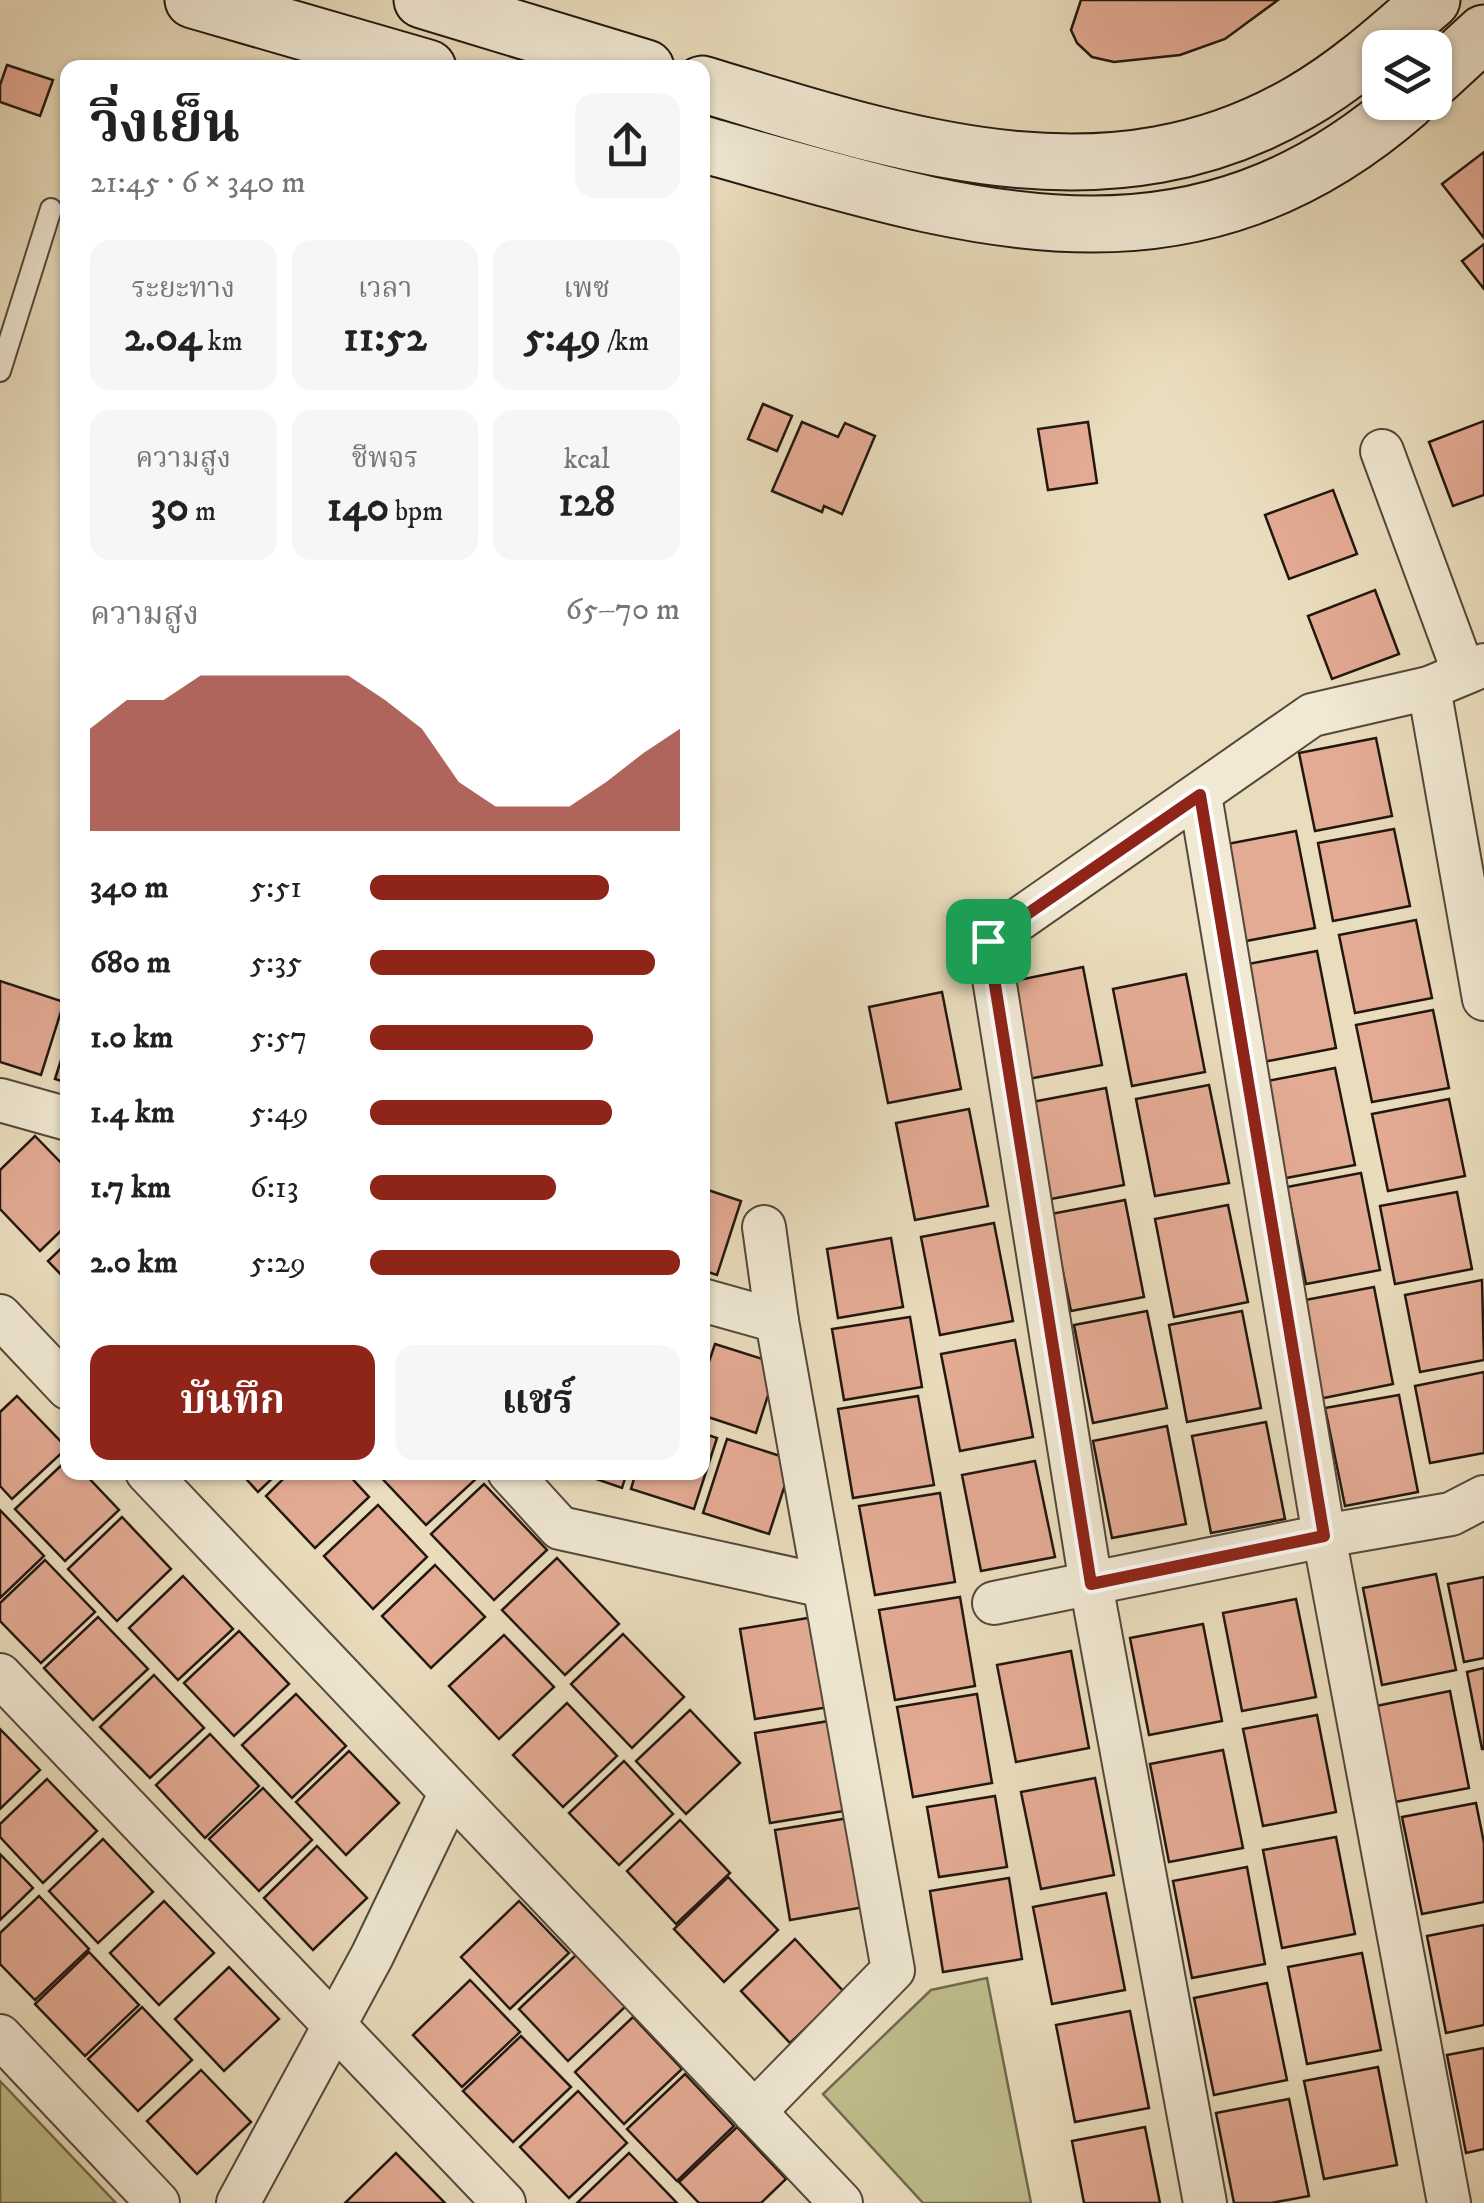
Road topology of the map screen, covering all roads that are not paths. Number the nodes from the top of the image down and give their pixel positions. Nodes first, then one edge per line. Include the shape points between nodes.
1 (193, 0) edge
2 (422, 0) edge
3 (1432, 0) edge
4 (1484, 33) edge
5 (399, 60) edge
6 (620, 60) edge
7 (1452, 62) edge
8 (710, 86) edge
9 (1386, 120) edge
10 (710, 146) edge
11 (51, 209) dead end
12 (0, 371) edge
13 (1382, 451) dead end
14 (1459, 675) edge
15 (1200, 795) junction
16 (1484, 1000) edge
17 (0, 1100) edge
18 (60, 1117) edge
19 (764, 1227) dead end
20 (710, 1302) edge
21 (0, 1316) edge
22 (777, 1322) junction
23 (60, 1380) edge
24 (155, 1480) edge
25 (515, 1480) edge
26 (1484, 1497) edge
27 (1324, 1536) junction
28 (1091, 1584) junction
29 (824, 1586) junction
30 (994, 1603) dead end
31 (0, 1675) edge
32 (450, 1794) junction
33 (335, 2024) junction
34 (0, 2036) edge
35 (754, 2112) junction
36 (1484, 2191) edge
37 (158, 2203) edge
38 (238, 2203) edge
39 (504, 2203) edge
40 (841, 2203) edge
41 (1205, 2203) edge
42 (1448, 2203) edge
43 (1458, 2203) edge

1 - 5 main road
2 - 6 main road
3 - 8 main road via 1301,102 1187,150 1143,159 1066,162 948,151
4 - 7 main road
9 - 10 main road via 1309,173 1232,204 1134,224 1014,222 958,212
11 - 12 lane
13 - 14 street
14 - 15 street via 1312,715
14 - 16 street
15 - 27 street
15 - 28 street via 988,941
17 - 18 street
19 - 22 street
20 - 22 street
21 - 23 street
22 - 29 street
24 - 32 street
25 - 29 street via 560,1528
26 - 27 street via 1451,1514
27 - 28 street
27 - 42 street
28 - 30 street
28 - 41 street
29 - 35 street via 893,1970
31 - 33 street
32 - 33 street
32 - 35 street
33 - 38 street
33 - 39 street
34 - 37 street
35 - 40 street
36 - 43 street

